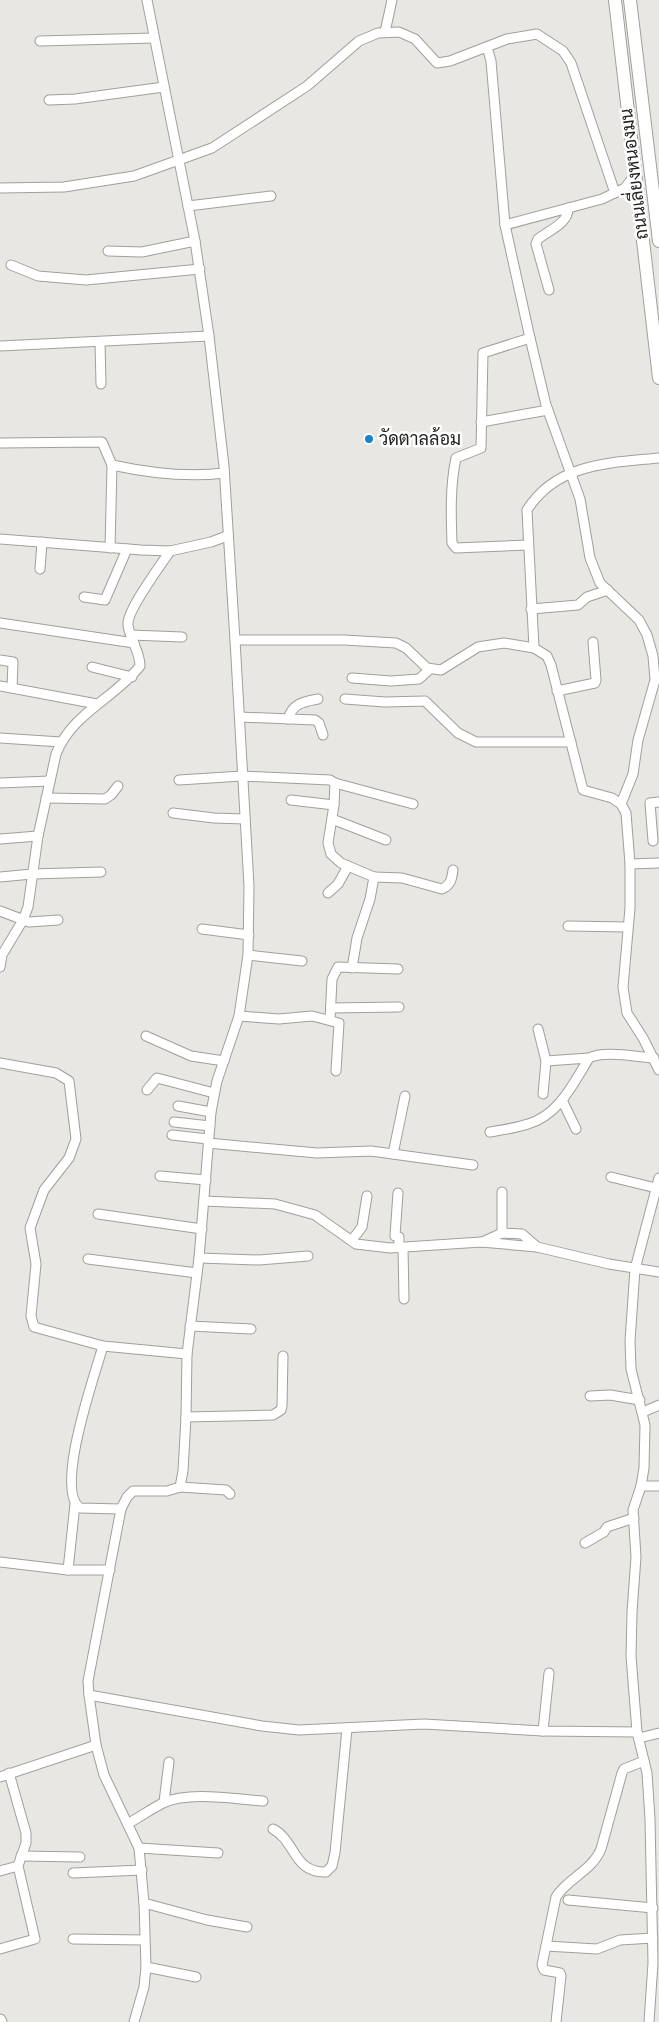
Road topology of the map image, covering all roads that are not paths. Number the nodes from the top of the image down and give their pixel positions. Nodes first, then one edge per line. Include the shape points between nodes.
1 (147, 0) edge
2 (615, 0) edge
3 (630, 0) edge
4 (393, 1) edge
5 (385, 32) junction
6 (154, 38) junction
7 (634, 40) junction
8 (40, 41) dead end
9 (619, 43) junction
10 (487, 47) junction
11 (164, 88) junction
12 (49, 100) dead end
13 (180, 160) junction
14 (634, 176) junction
15 (656, 183) edge
16 (0, 188) edge
17 (615, 193) junction
18 (272, 196) dead end
19 (188, 206) junction
20 (568, 208) junction
21 (505, 225) junction
22 (195, 241) junction
23 (659, 241) edge
24 (108, 251) dead end
25 (11, 265) dead end
26 (200, 269) junction
27 (549, 290) dead end
28 (209, 336) junction
29 (530, 338) junction
30 (100, 342) junction
31 (0, 346) edge
32 (659, 378) edge
33 (101, 384) dead end
34 (548, 410) junction
35 (481, 422) junction
36 (0, 443) edge
37 (659, 458) edge
38 (112, 465) junction
39 (570, 472) junction
40 (224, 473) junction
41 (227, 536) junction
42 (0, 539) edge
43 (42, 542) junction
44 (528, 545) junction
45 (110, 548) junction
46 (127, 549) junction
47 (170, 551) junction
48 (40, 569) dead end
49 (608, 590) junction
50 (84, 597) dead end
51 (531, 609) junction
52 (0, 623) edge
53 (182, 637) dead end
54 (133, 639) junction
55 (235, 640) junction
56 (594, 642) dead end
57 (534, 648) junction
58 (0, 660) edge
59 (92, 667) dead end
60 (430, 670) junction
61 (132, 677) junction
62 (352, 678) dead end
63 (0, 686) edge
64 (12, 688) junction
65 (557, 692) junction
66 (318, 699) dead end
67 (345, 699) dead end
68 (97, 704) junction
69 (240, 717) junction
70 (288, 719) junction
71 (323, 735) dead end
72 (0, 738) edge
73 (61, 742) junction
74 (571, 742) junction
75 (242, 776) junction
76 (179, 780) dead end
77 (50, 781) junction
78 (0, 783) edge
79 (335, 783) junction
80 (118, 786) dead end
81 (46, 798) junction
82 (291, 800) dead end
83 (659, 802) edge
84 (413, 804) dead end
85 (621, 804) junction
86 (334, 805) junction
87 (173, 813) dead end
88 (245, 819) junction
89 (332, 819) junction
90 (38, 836) junction
91 (0, 838) edge
92 (386, 840) dead end
93 (654, 841) dead end
94 (659, 863) edge
95 (630, 864) junction
96 (348, 866) junction
97 (453, 870) dead end
98 (101, 872) dead end
99 (32, 874) junction
100 (0, 877) edge
101 (374, 877) junction
102 (328, 893) dead end
103 (0, 911) edge
104 (23, 920) junction
105 (58, 920) dead end
106 (568, 926) dead end
107 (627, 928) junction
108 (202, 929) dead end
109 (249, 935) junction
110 (4, 944) edge
111 (248, 955) junction
112 (302, 962) dead end
113 (0, 967) edge
114 (352, 968) junction
115 (398, 969) dead end
116 (399, 1007) dead end
117 (331, 1008) junction
118 (239, 1016) junction
119 (330, 1020) junction
120 (538, 1029) dead end
121 (146, 1036) dead end
122 (589, 1058) junction
123 (654, 1058) junction
124 (224, 1061) junction
125 (546, 1061) junction
126 (0, 1063) edge
127 (659, 1070) edge
128 (336, 1071) dead end
129 (148, 1090) dead end
130 (214, 1093) junction
131 (543, 1094) dead end
132 (405, 1096) dead end
133 (562, 1100) junction
134 (178, 1106) dead end
135 (211, 1112) junction
136 (174, 1122) dead end
137 (210, 1126) junction
138 (576, 1129) dead end
139 (490, 1132) dead end
140 (172, 1135) dead end
141 (208, 1141) junction
142 (393, 1154) junction
143 (473, 1165) dead end
144 (160, 1176) dead end
145 (612, 1177) dead end
146 (206, 1180) junction
147 (658, 1183) edge
148 (502, 1192) dead end
149 (398, 1193) dead end
150 (367, 1196) dead end
151 (204, 1200) junction
152 (650, 1210) junction
153 (98, 1214) dead end
154 (659, 1214) edge
155 (202, 1230) junction
156 (502, 1233) junction
157 (352, 1240) junction
158 (481, 1242) junction
159 (537, 1247) junction
160 (401, 1248) junction
161 (308, 1256) dead end
162 (88, 1258) dead end
163 (199, 1258) junction
164 (635, 1269) junction
165 (659, 1272) edge
166 (197, 1273) junction
167 (404, 1299) dead end
168 (190, 1326) junction
169 (251, 1329) dead end
170 (103, 1346) junction
171 (187, 1354) junction
172 (283, 1356) dead end
173 (590, 1396) dead end
174 (640, 1400) junction
175 (659, 1405) edge
176 (643, 1412) junction
177 (186, 1417) junction
178 (641, 1486) junction
179 (659, 1486) edge
180 (180, 1487) junction
181 (230, 1494) dead end
182 (75, 1504) junction
183 (122, 1509) junction
184 (634, 1518) junction
185 (585, 1543) dead end
186 (0, 1562) edge
187 (68, 1570) junction
188 (110, 1570) junction
189 (549, 1673) dead end
190 (88, 1695) junction
191 (347, 1729) junction
192 (543, 1731) junction
193 (659, 1734) edge
194 (638, 1735) junction
195 (96, 1745) junction
196 (644, 1761) junction
197 (169, 1762) dead end
198 (4, 1775) edge
199 (263, 1801) dead end
200 (164, 1802) junction
201 (129, 1823) junction
202 (273, 1829) dead end
203 (140, 1848) junction
204 (218, 1854) dead end
205 (21, 1856) junction
206 (80, 1857) dead end
207 (18, 1866) junction
208 (142, 1870) junction
209 (0, 1871) edge
210 (73, 1873) dead end
211 (568, 1900) dead end
212 (144, 1904) junction
213 (655, 1904) edge
214 (247, 1927) dead end
215 (73, 1938) dead end
216 (653, 1938) junction
217 (144, 1940) junction
218 (546, 1946) junction
219 (0, 1949) edge
220 (146, 1967) junction
221 (196, 1977) dead end
222 (134, 2022) edge
223 (556, 2022) edge
224 (649, 2022) edge

1 - 6 street
2 - 9 highway, ถนนเลี่ยงหนองมน
3 - 7 highway, ถนนเลี่ยงหนองมน
4 - 5 street
5 - 10 street via 399,32 415,39 437,63
5 - 13 street via 360,42 307,86 212,148
6 - 8 street
6 - 11 street
7 - 9 highway
7 - 15 highway, ถนนเลี่ยงหนองมน
9 - 14 highway, ถนนเลี่ยงหนองมน
10 - 17 street via 507,39 537,34 563,51 571,63
10 - 21 street via 491,61
11 - 12 street
11 - 13 street
13 - 16 street via 134,176 90,183 64,187
13 - 19 street
14 - 17 street via 625,188
14 - 32 highway, ถนนเลี่ยงหนองมน
15 - 23 highway, ถนนเลี่ยงหนองมน
17 - 20 street
18 - 19 street
19 - 22 street
20 - 21 street
20 - 27 street via 565,220 538,239 536,244
21 - 29 street
22 - 24 street via 142,252
22 - 26 street
25 - 26 street via 38,276 86,280
26 - 28 street
28 - 30 street
28 - 40 street
29 - 34 street
29 - 35 street via 483,353
30 - 31 street
30 - 33 street
34 - 35 street
34 - 39 street
35 - 44 street via 481,448 456,458 451,510 452,543 456,548
36 - 38 street via 102,442
37 - 39 street
38 - 40 street via 184,476
38 - 45 street
39 - 44 street via 536,496 527,510
39 - 49 street via 580,499 590,558 600,583
40 - 41 street
41 - 47 street
41 - 55 street
42 - 43 street
43 - 45 street
43 - 48 street
44 - 51 street
45 - 46 street
46 - 47 street
46 - 50 street via 105,600
47 - 54 street via 129,615
49 - 51 street via 587,597 578,605
49 - 85 street via 639,620 654,656 655,680 640,732 634,774
51 - 57 street
52 - 54 street
53 - 54 street
54 - 61 street via 140,666
55 - 60 street via 344,640 396,644 406,648
55 - 69 street
56 - 65 street via 595,683
57 - 60 street via 504,643 478,647 441,670
57 - 65 street via 547,656 552,665
58 - 64 street via 14,662
59 - 61 street
60 - 62 street via 419,679
61 - 68 street
63 - 64 street
64 - 68 street
65 - 74 street
66 - 70 street via 300,703 290,711
67 - 74 street via 425,701 458,734 476,742
68 - 73 street via 75,723
69 - 70 street
69 - 75 street
70 - 71 street via 315,720
72 - 73 street
73 - 77 street
74 - 85 street via 583,790 612,798
75 - 76 street
75 - 79 street via 330,780
75 - 88 street
77 - 78 street
77 - 81 street
79 - 84 street
79 - 86 street
80 - 81 street via 105,799
81 - 90 street
82 - 86 street
83 - 93 street via 650,803
85 - 95 street via 626,813
86 - 89 street
87 - 88 street
88 - 109 street
89 - 92 street
89 - 96 street via 328,843 331,854
90 - 91 street
90 - 99 street
94 - 95 street
95 - 107 street
96 - 101 street
96 - 102 street via 338,884
97 - 101 street via 448,886 442,889 402,878
98 - 99 street
99 - 100 street
99 - 104 street
101 - 114 street
103 - 104 street
104 - 105 street
104 - 110 street
106 - 107 street
107 - 123 street via 623,987 628,1013
108 - 109 street
109 - 111 street
110 - 113 street
111 - 112 street
111 - 118 street
114 - 115 street
114 - 117 street via 338,967 332,979
116 - 117 street
117 - 119 street
118 - 119 street via 279,1019 312,1016
118 - 124 street
119 - 128 street via 338,1022
120 - 125 street
121 - 124 street via 191,1056
122 - 123 street via 595,1055
122 - 125 street
122 - 133 street
123 - 127 street
124 - 130 street
125 - 131 street
126 - 170 street via 56,1073 69,1082 76,1139 69,1158 44,1190 30,1228 36,1264 31,1316 34,1327
129 - 130 street via 157,1078
130 - 135 street
132 - 142 street
133 - 138 street
133 - 139 street via 551,1112 527,1125
134 - 135 street
135 - 137 street
136 - 137 street
137 - 141 street
140 - 141 street
141 - 142 street via 317,1153 371,1151
141 - 146 street
142 - 143 street
144 - 146 street
145 - 147 street
146 - 151 street
147 - 152 street
148 - 156 street
149 - 160 street via 395,1236 399,1237
150 - 157 street via 362,1227
151 - 155 street
151 - 157 street via 274,1204 315,1215
152 - 154 street
152 - 164 street
153 - 155 street
155 - 163 street
156 - 158 street
156 - 159 street via 522,1234
157 - 160 street via 356,1244
158 - 159 street
158 - 160 street
159 - 164 street
160 - 167 street
161 - 163 street via 259,1260
162 - 166 street
163 - 166 street
164 - 165 street
164 - 174 street via 630,1341 632,1369
166 - 168 street
168 - 169 street
168 - 171 street
170 - 171 street
170 - 182 street via 72,1461 71,1492
171 - 177 street
172 - 177 street via 282,1406 279,1413 273,1416
173 - 174 street via 610,1395
174 - 176 street
175 - 176 street
176 - 178 street via 644,1468
177 - 180 street
178 - 179 street
178 - 184 street
180 - 181 street via 226,1490
180 - 183 street via 168,1491 133,1491
182 - 183 street via 80,1508
182 - 187 street
183 - 188 street
184 - 185 street via 607,1527
184 - 194 street via 636,1557 631,1656
186 - 187 street
187 - 188 street
188 - 190 street
189 - 192 street
190 - 191 street via 262,1726 299,1730
190 - 195 street
191 - 192 street via 424,1724
191 - 202 street via 336,1853 332,1866 322,1872 304,1866 284,1836
192 - 194 street
193 - 194 street
194 - 196 street
195 - 198 street
195 - 201 street via 104,1775
196 - 213 street
196 - 218 street via 624,1769 622,1773 596,1859 556,1897
197 - 200 street
198 - 205 street via 26,1833
199 - 200 street via 205,1797
200 - 201 street
201 - 203 street
203 - 204 street
203 - 208 street
205 - 206 street
205 - 207 street
207 - 209 street
207 - 219 street via 35,1939
208 - 210 street
208 - 212 street
211 - 213 street
212 - 214 street
212 - 217 street
213 - 216 street
215 - 217 street
216 - 218 street via 620,1940 597,1949
216 - 224 street
217 - 220 street
218 - 223 street via 542,1969 562,1976
220 - 221 street
220 - 222 street

